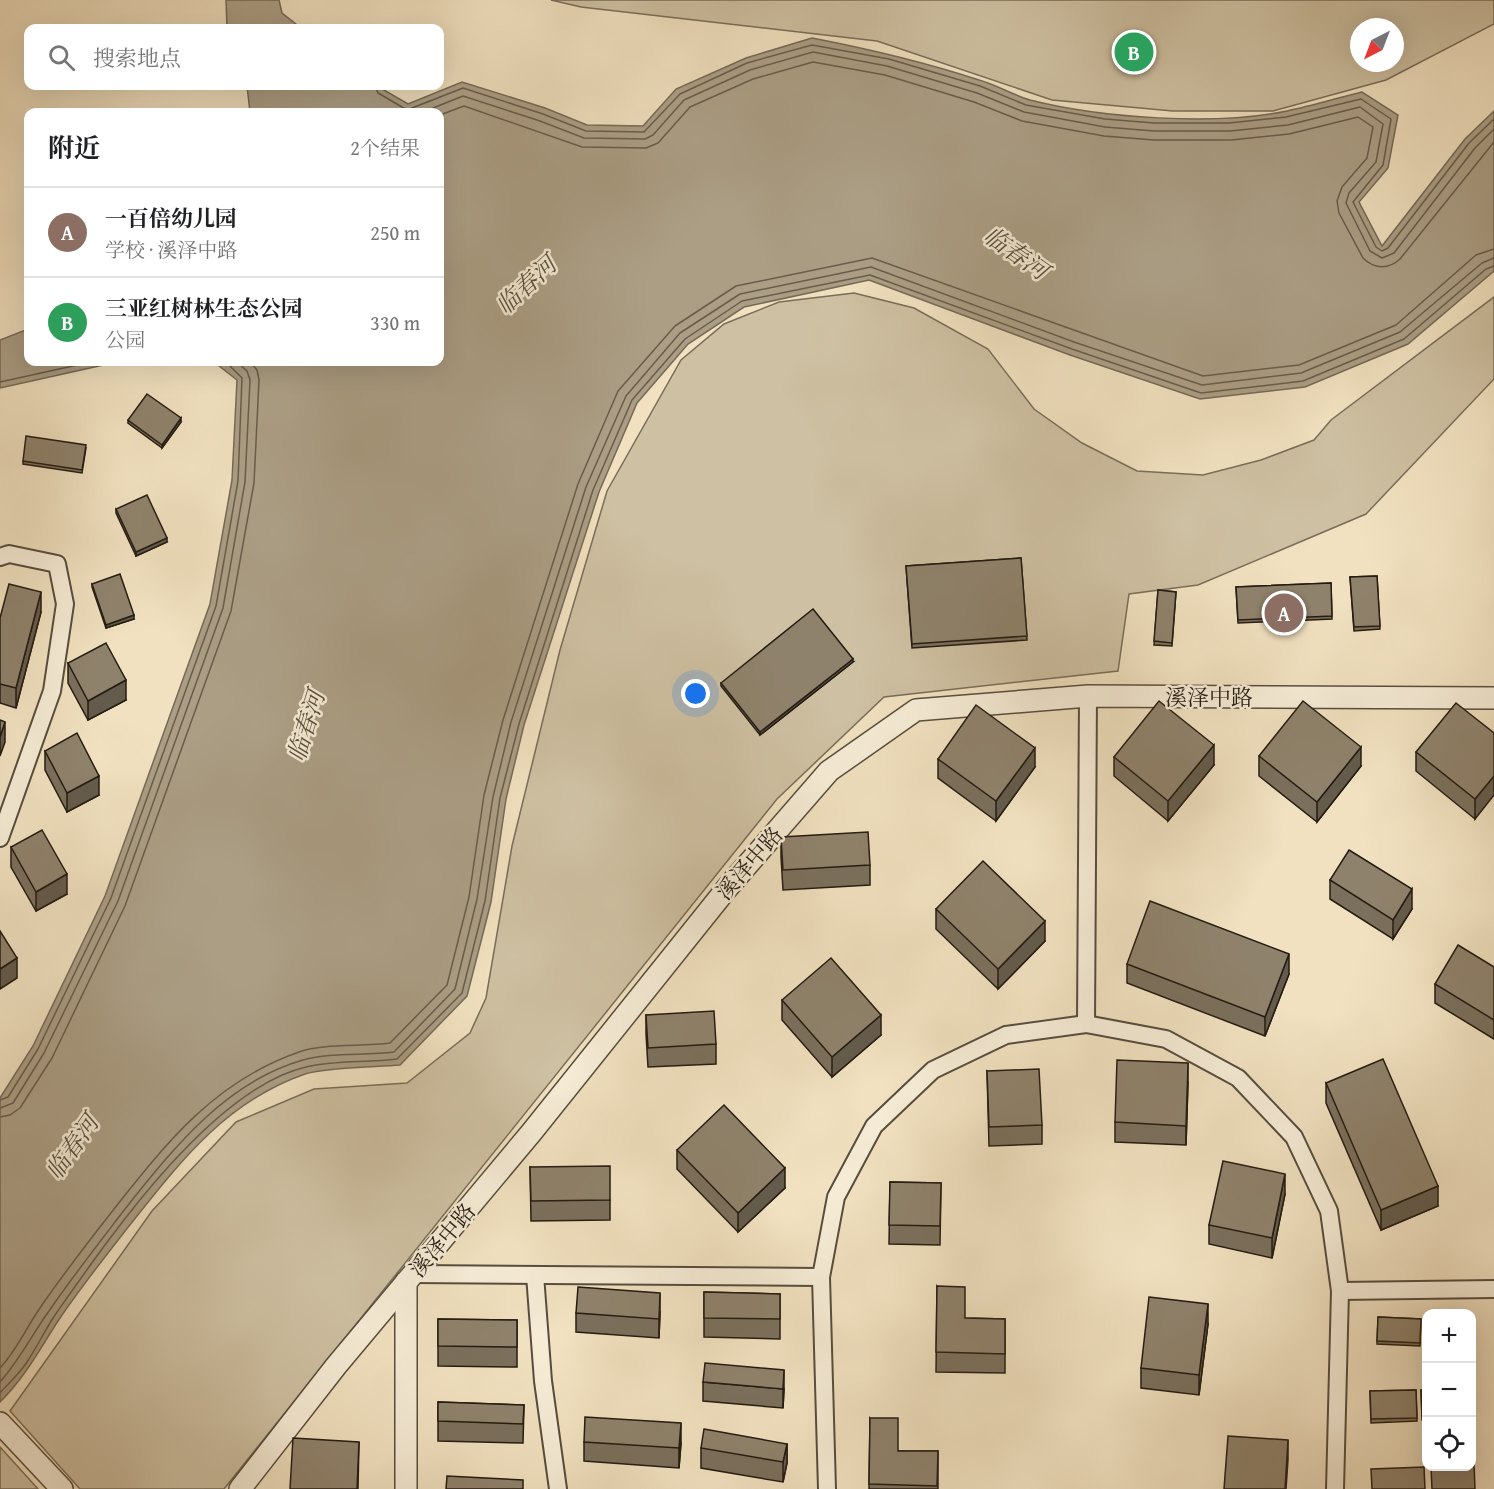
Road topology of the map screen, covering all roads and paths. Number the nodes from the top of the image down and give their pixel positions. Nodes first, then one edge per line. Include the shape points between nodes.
1 (0, 557) edge
2 (1088, 696) junction
3 (1494, 698) edge
4 (0, 838) edge
5 (1086, 1024) junction
6 (535, 1275) junction
7 (821, 1277) junction
8 (410, 1278) junction
9 (1494, 1289) edge
10 (1340, 1291) junction
11 (7, 1430) edge
12 (62, 1489) edge
13 (240, 1489) edge
14 (406, 1489) edge
15 (558, 1489) edge
16 (827, 1489) edge
17 (1335, 1489) edge

1 - 4 street via 9,554 57,564 65,604 52,691
2 - 3 street, 溪泽中路
2 - 5 street
2 - 8 street, 溪泽中路 via 916,710 829,771 728,887
5 - 7 street via 1006,1035 933,1070 874,1126 836,1197
5 - 10 street via 1166,1039 1238,1078 1262,1103 1294,1137 1329,1211
6 - 7 street
6 - 8 street
6 - 15 street via 543,1381
7 - 16 street
8 - 13 street, 溪泽中路
8 - 14 street
9 - 10 street
10 - 17 street
11 - 12 street

